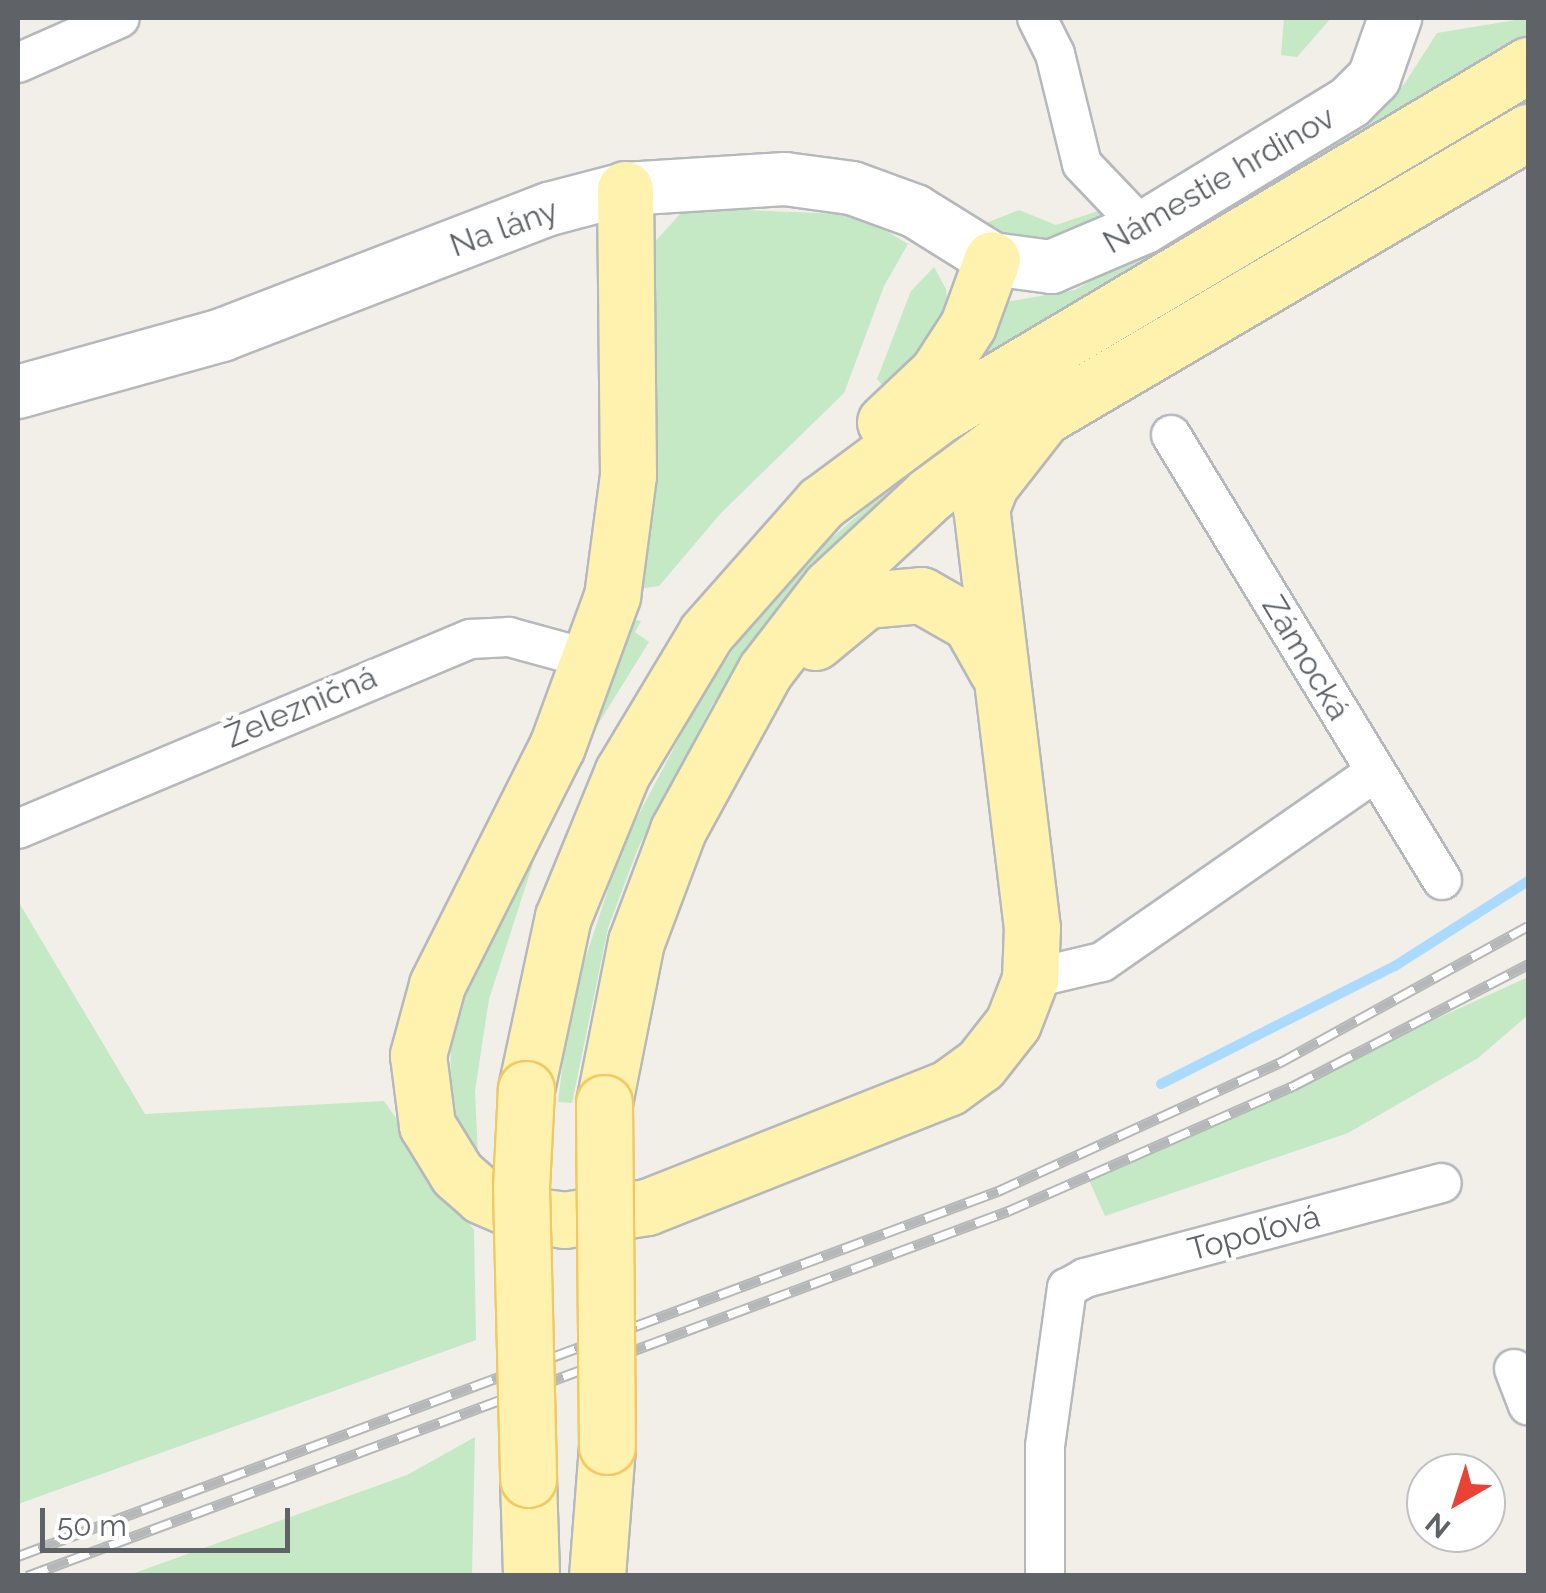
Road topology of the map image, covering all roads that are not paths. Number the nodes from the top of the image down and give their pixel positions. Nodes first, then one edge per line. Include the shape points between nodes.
1 (120, 18) edge
2 (1038, 18) edge
3 (1395, 18) edge
4 (18, 63) edge
5 (1528, 65) edge
6 (1528, 132) edge
7 (625, 189) junction
8 (1144, 228) junction
9 (992, 259) junction
10 (18, 392) edge
11 (1047, 412) junction
12 (1170, 435) dead end
13 (796, 530) junction
14 (594, 660) junction
15 (1000, 676) junction
16 (731, 732) junction
17 (1375, 772) junction
18 (18, 829) edge
19 (1442, 880) dead end
20 (1030, 979) junction
21 (1442, 1183) dead end
22 (1514, 1369) dead end
23 (1528, 1405) edge
24 (607, 1446) junction
25 (530, 1576) edge
26 (597, 1576) edge
27 (617, 1576) edge
28 (1045, 1576) edge

1 - 4 street
2 - 8 street via 1055,54 1082,164
3 - 8 main road, Námestie hrdinov via 1384,58 1361,93
5 - 13 main road via 941,414
6 - 11 main road
7 - 9 main road, Na lány via 736,180 852,188 915,211
7 - 10 main road, Na lány via 549,209 222,336
7 - 14 main road via 628,475 618,562
8 - 9 main road, Námestie hrdinov via 1051,267
9 - 13 main road via 968,324 937,373 810,492
11 - 15 main road via 983,496
11 - 16 main road via 961,470 864,552 790,636
12 - 17 street, Zámocká
13 - 25 main road, bridge via 706,633 622,774 563,917 526,1089 521,1186
14 - 18 street, Železničná via 509,637 472,639
14 - 20 main road via 424,1023 418,1092 427,1125 457,1174 482,1196 545,1218 614,1215 840,1135 948,1088 980,1065 1013,1023
15 - 16 main road via 962,615 921,595 892,594 847,610
15 - 20 main road via 1029,887
16 - 24 main road, bridge via 678,830 645,913 604,1103
17 - 19 street, Zámocká
17 - 20 street via 1102,962
21 - 28 street, Topoľová via 1067,1288 1045,1446
22 - 23 street
24 - 26 main road
24 - 27 main road

